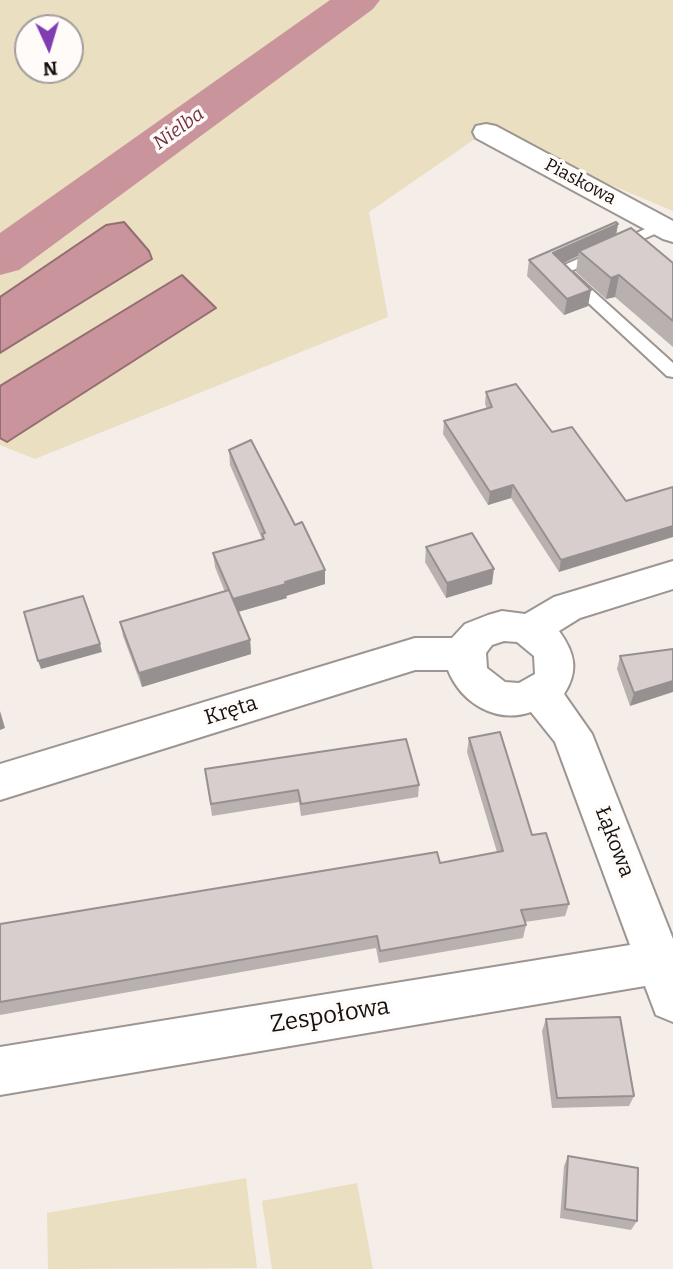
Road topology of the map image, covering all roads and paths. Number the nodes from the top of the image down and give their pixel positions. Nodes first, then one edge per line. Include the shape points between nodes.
1 (486, 132) dead end
2 (667, 230) edge
3 (673, 372) edge
4 (673, 575) edge
5 (529, 631) junction
6 (464, 654) junction
7 (540, 693) junction
8 (0, 782) edge
9 (667, 980) edge
10 (0, 1071) edge

1 - 2 street, Piaskowa
2 - 3 lane via 561,270
4 - 5 street via 566,607
5 - 6 street via 502,626 488,629 469,643
5 - 7 street via 542,638 556,660 556,673
6 - 7 street via 470,679 495,697 526,699
6 - 8 street, Kręta via 415,654
7 - 9 street, Łąkowa via 572,734
9 - 10 street, Zespołowa

